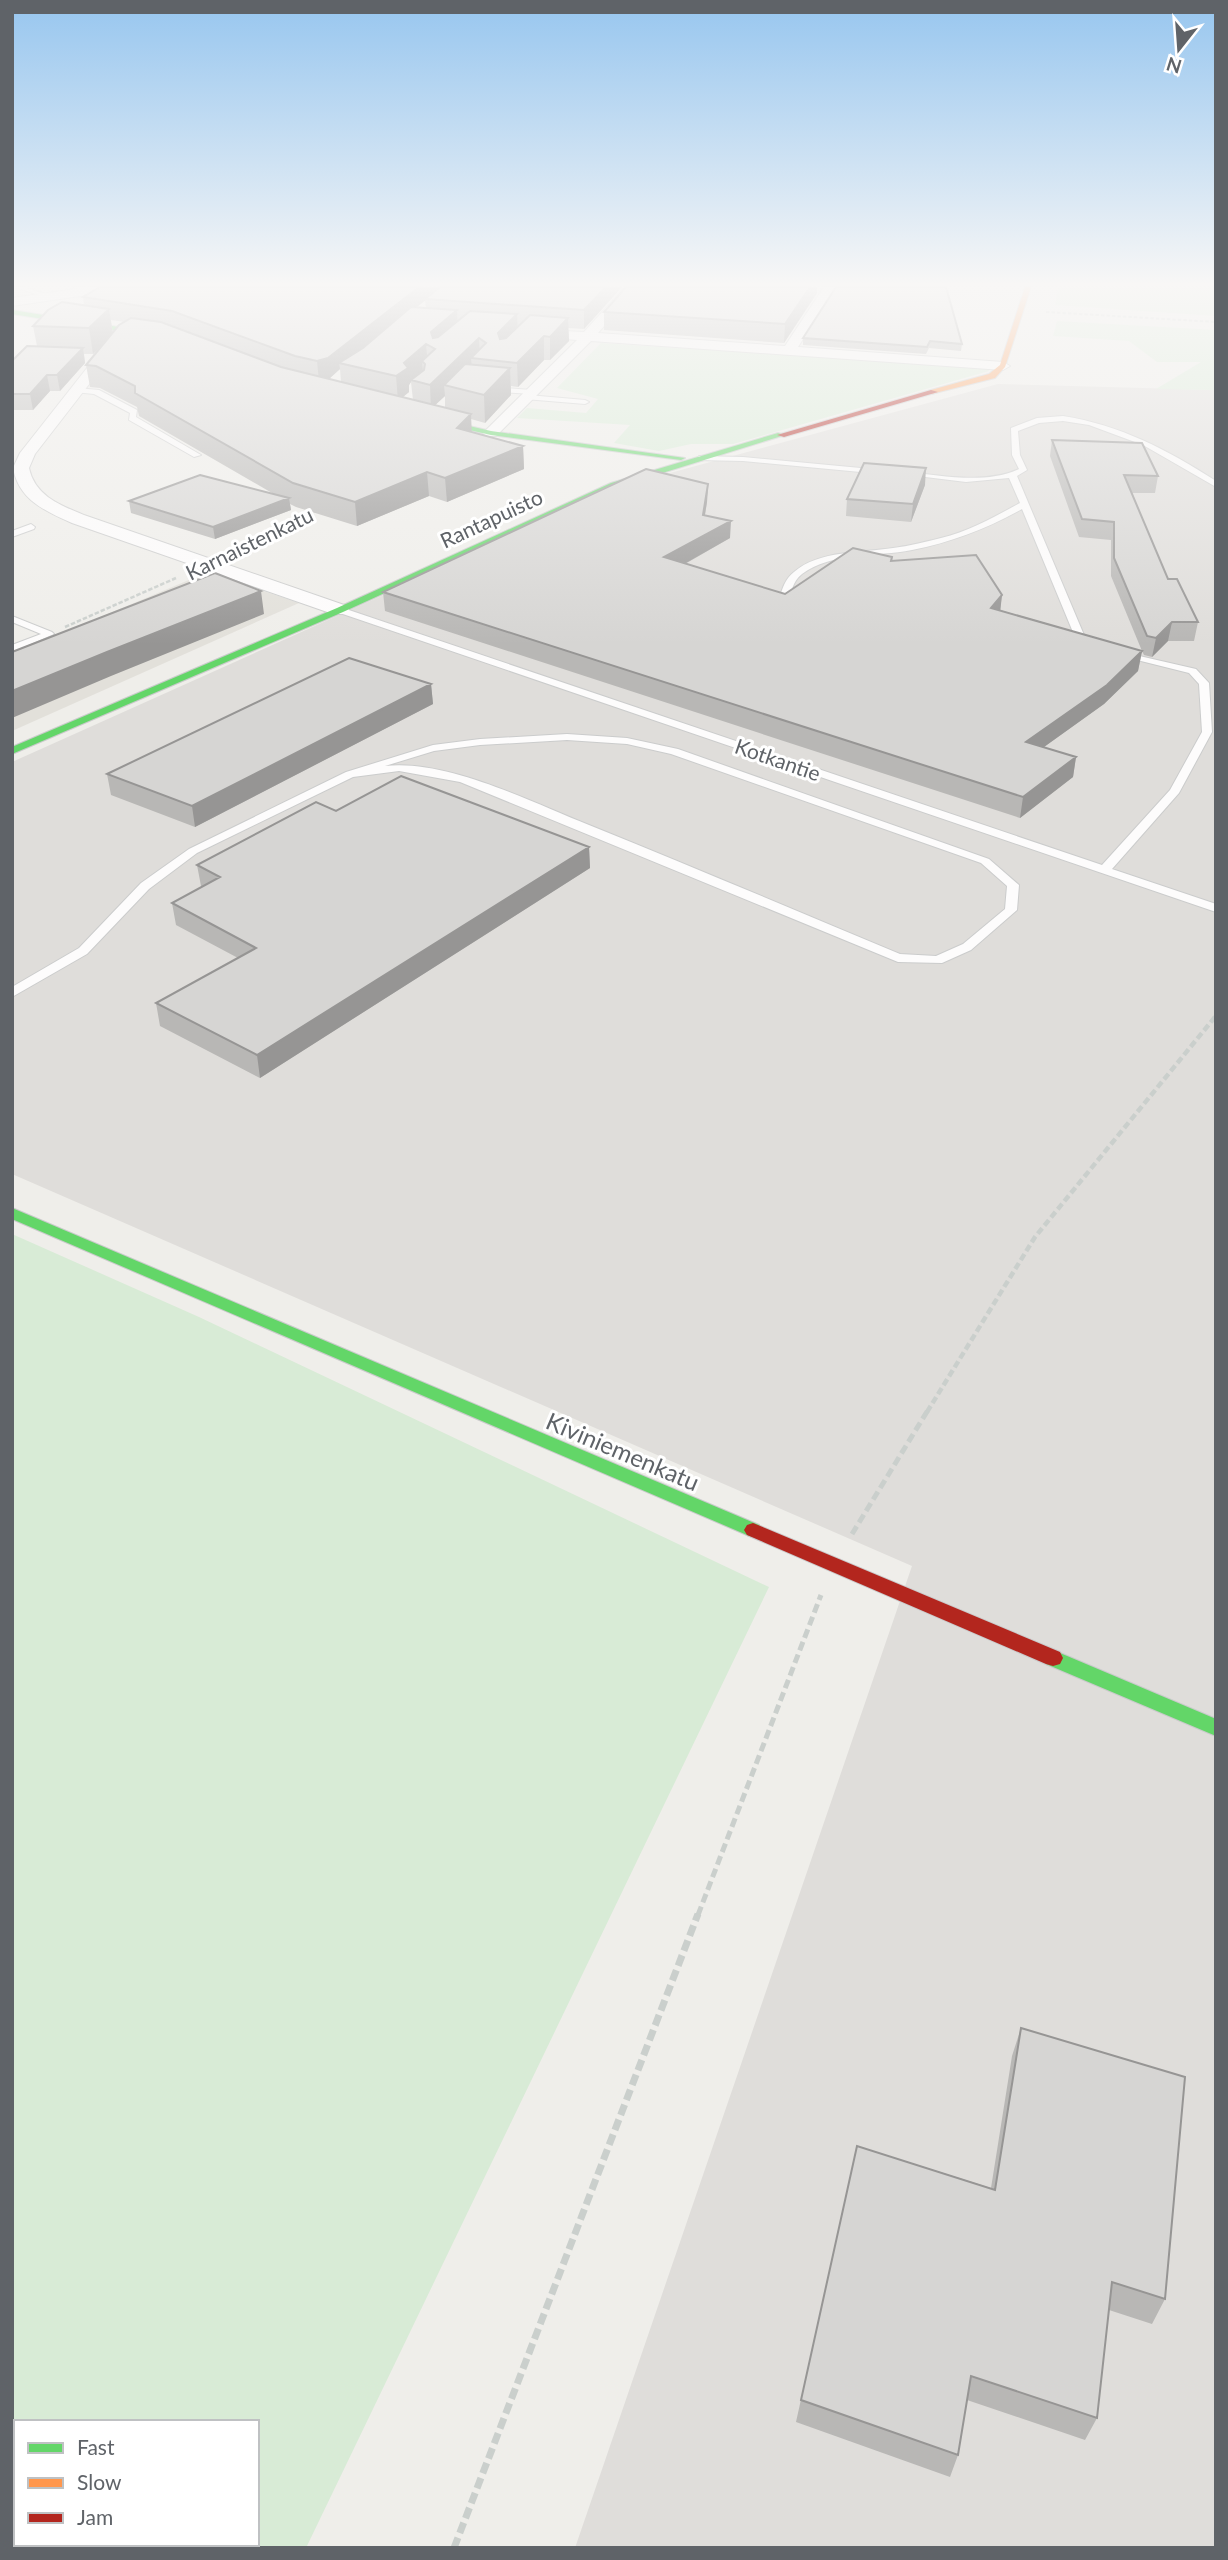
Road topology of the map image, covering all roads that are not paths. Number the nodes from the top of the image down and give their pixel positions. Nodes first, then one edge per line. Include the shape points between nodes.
1 (64, 406) edge
2 (123, 406) edge
3 (518, 406) edge
4 (886, 406) edge
5 (403, 412) edge
6 (491, 433) junction
7 (197, 455) edge
8 (697, 458) junction
9 (17, 475) edge
10 (1013, 477) junction
11 (1216, 485) edge
12 (1025, 504) junction
13 (31, 527) dead end
14 (12, 534) edge
15 (784, 600) edge
16 (340, 610) junction
17 (12, 619) edge
18 (12, 649) edge
19 (1103, 649) edge
20 (1116, 653) edge
21 (12, 751) edge
22 (350, 774) junction
23 (1104, 870) junction
24 (1216, 908) edge
25 (12, 993) edge
26 (12, 1213) edge
27 (1216, 1728) edge

1 - 9 street via 37,439
2 - 7 lane via 134,412 132,418
3 - 6 street
4 - 8 street, Rantapuisto
5 - 6 street
6 - 8 street
8 - 10 lane via 942,477
8 - 16 street, Rantapuisto via 614,485
9 - 16 street via 50,506 78,519
10 - 11 lane via 1023,470 1016,456 1014,430 1042,420 1075,421 1124,432 1168,453
10 - 12 lane
12 - 15 lane via 964,535 894,551 828,559 795,574 784,588
12 - 19 lane via 1080,637
13 - 14 lane
16 - 21 street, Rantapuisto
16 - 23 lane, Kotkantie
17 - 18 lane via 49,634
20 - 23 lane via 1192,671 1204,683 1207,732 1175,790
22 - 22 lane via 399,768 463,779 898,958 938,960 967,947 1012,910 1013,885 985,861 674,751 627,741 567,737 480,742 433,748
22 - 25 lane via 192,851 145,886 83,951
23 - 24 lane, Kotkantie
26 - 27 street, Kiviniemenkatu

